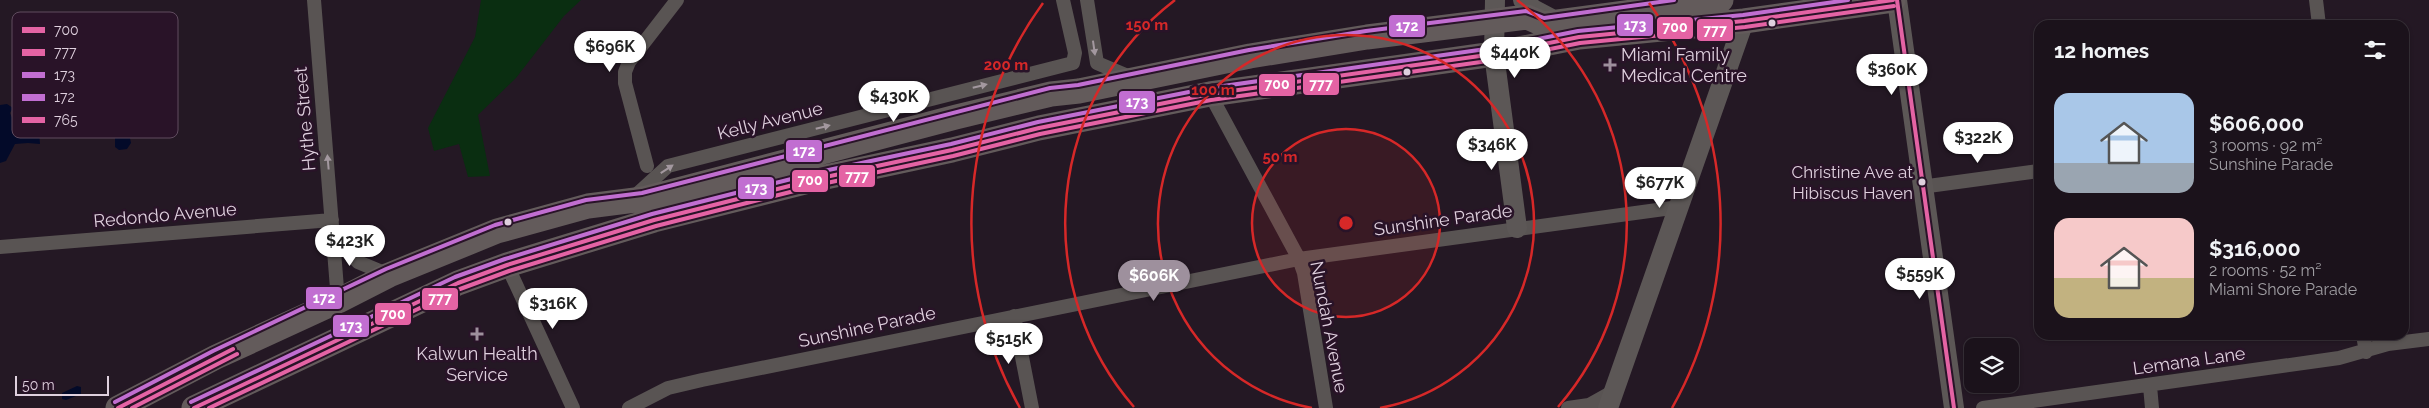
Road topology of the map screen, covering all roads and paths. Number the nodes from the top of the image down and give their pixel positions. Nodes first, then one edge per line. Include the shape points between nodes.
1 (314, 0) edge
2 (677, 0) edge
3 (1063, 0) edge
4 (1087, 0) edge
5 (1628, 0) edge
6 (1721, 0) edge
7 (1895, 0) edge
8 (2316, 0) edge
9 (1501, 10) edge
10 (1553, 14) edge
11 (2319, 20) edge
12 (1744, 21) junction
13 (1494, 54) junction
14 (1134, 78) junction
15 (1210, 94) junction
16 (647, 166) dead end
17 (2034, 172) edge
18 (1921, 186) junction
19 (630, 200) junction
20 (1679, 206) junction
21 (332, 215) junction
22 (1517, 228) junction
23 (334, 236) junction
24 (0, 247) edge
25 (1299, 259) junction
26 (507, 265) junction
27 (389, 275) junction
28 (338, 301) junction
29 (1014, 316) junction
30 (2429, 339) edge
31 (2364, 340) edge
32 (2366, 352) junction
33 (2150, 386) junction
34 (1611, 400) edge
35 (118, 408) edge
36 (194, 408) edge
37 (573, 408) edge
38 (629, 408) edge
39 (1032, 408) edge
40 (1326, 408) edge
41 (1568, 408) edge
42 (1954, 408) edge
43 (1983, 408) edge
44 (2152, 408) edge

21 -> 1 street, Hythe Street
2 - 16 street via 624,72
19 -> 3 street, Kelly Avenue via 668,166 1073,62 1075,53
4 -> 14 street via 1097,63
5 - 10 street
6 - 10 highway
7 - 12 highway
7 - 18 street
8 - 11 street
9 - 10 highway via 1526,18
9 - 13 street
9 - 14 highway
12 - 13 highway via 1579,37
12 - 20 street
13 - 15 highway
13 - 22 street
14 - 19 highway via 956,116
15 - 25 street, Nundah Avenue
15 - 26 highway via 1039,128 821,178 654,220
17 - 18 street
18 - 42 street
19 - 27 highway via 531,220
20 - 22 street, Sunshine Parade
20 - 34 street
21 - 23 street, Hythe Street
21 - 24 street, Redondo Avenue
22 - 25 street, Sunshine Parade
23 - 27 street via 358,262
23 - 28 street, Hythe Street
25 - 29 street, Sunshine Parade
25 - 40 street, Nundah Avenue
26 - 36 highway via 458,283
26 - 37 street
27 - 28 highway
28 - 35 highway via 216,356
29 - 38 street, Sunshine Parade via 668,388
29 - 39 street
30 - 32 street, Lemana Lane via 2388,344
31 - 32 street
32 - 33 street, Lemana Lane
33 - 43 street, Lemana Lane
33 - 44 street
34 - 41 street

